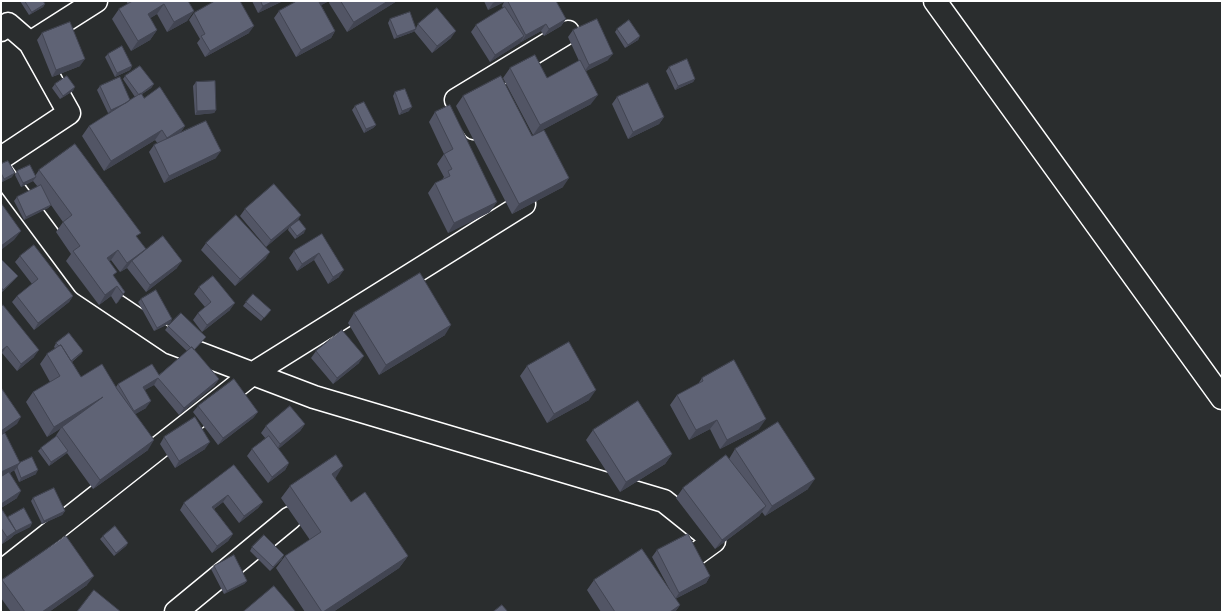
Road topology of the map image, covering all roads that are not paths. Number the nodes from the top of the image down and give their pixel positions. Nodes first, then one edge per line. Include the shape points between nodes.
1 (96, 1) edge
2 (935, 1) edge
3 (1, 30) edge
4 (568, 32) dead end
5 (30, 43) junction
6 (486, 146) edge
7 (1, 158) edge
8 (1, 172) edge
9 (507, 178) edge
10 (252, 374) junction
11 (1222, 398) edge
12 (290, 518) dead end
13 (1, 572) edge
14 (659, 581) edge
15 (176, 612) edge

1 - 5 street
2 - 11 street
3 - 5 street via 8,24
4 - 6 street via 456,100
5 - 7 street via 69,113
8 - 10 street via 84,284 172,343
9 - 10 street via 524,204
10 - 13 street
10 - 14 street via 314,397 664,500 714,541
12 - 15 street

